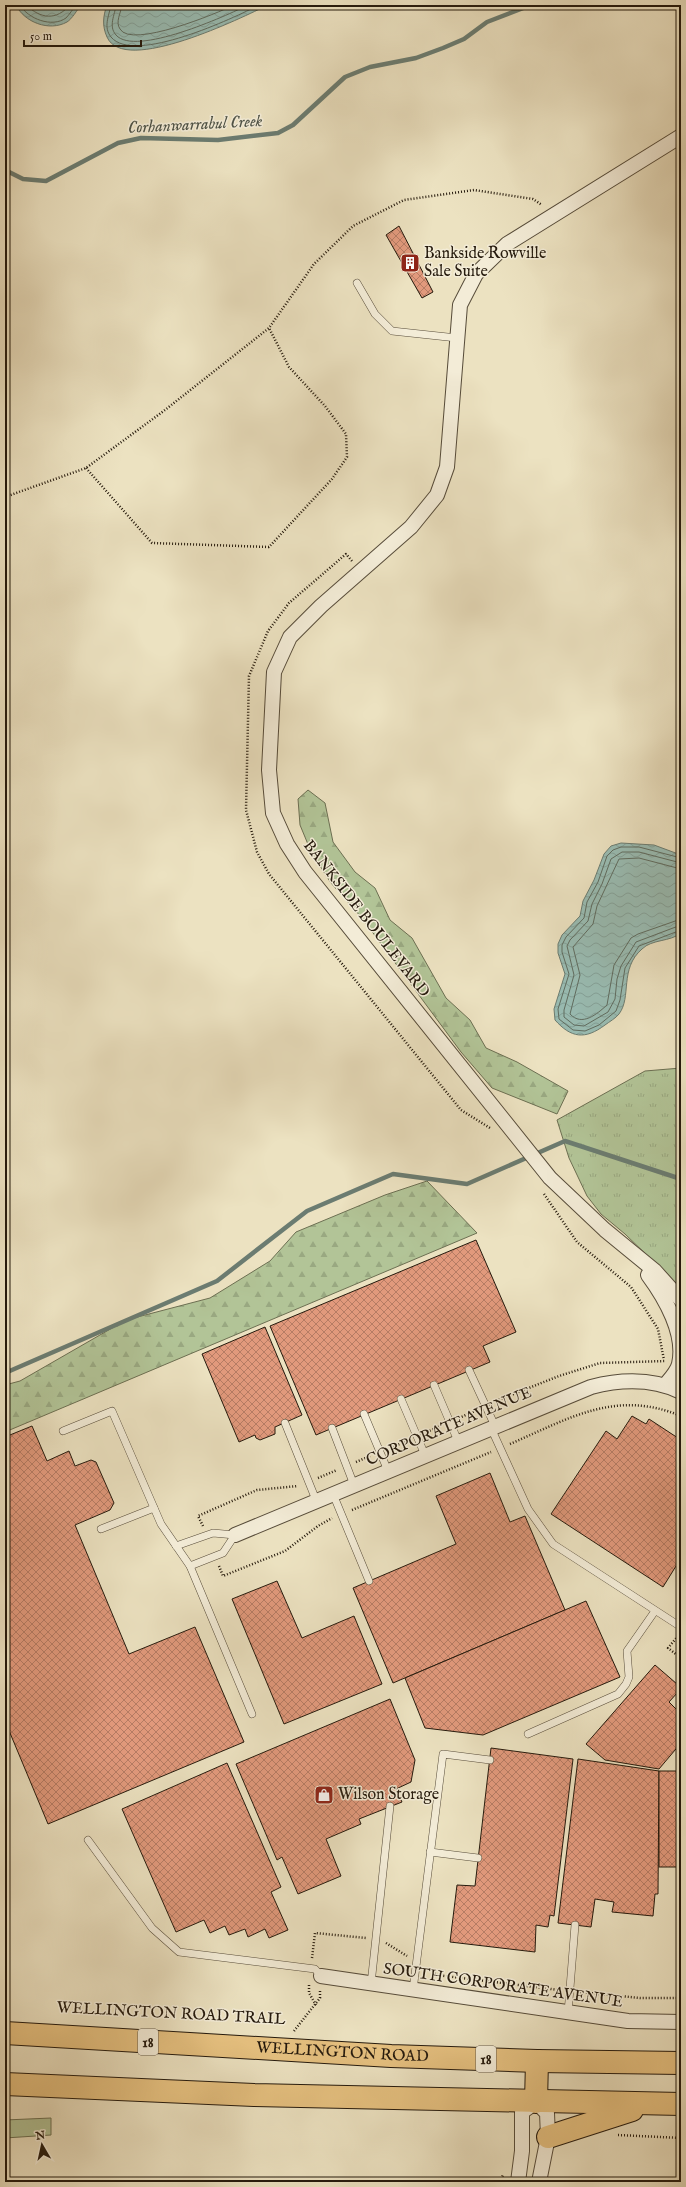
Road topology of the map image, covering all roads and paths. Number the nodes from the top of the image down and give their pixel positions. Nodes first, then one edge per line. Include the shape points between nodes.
1 (681, 136) edge
2 (554, 214) junction
3 (357, 284) dead end
4 (269, 328) junction
5 (457, 338) junction
6 (86, 468) junction
7 (5, 497) edge
8 (362, 570) junction
9 (498, 1125) junction
10 (541, 1190) dead end
11 (630, 1250) junction
12 (681, 1300) edge
13 (664, 1361) dead end
14 (469, 1370) dead end
15 (434, 1385) dead end
16 (665, 1385) junction
17 (681, 1392) edge
18 (401, 1399) dead end
19 (364, 1414) dead end
20 (285, 1423) dead end
21 (493, 1427) junction
22 (332, 1428) dead end
23 (63, 1431) dead end
24 (458, 1441) junction
25 (425, 1455) junction
26 (388, 1471) junction
27 (354, 1485) junction
28 (333, 1494) junction
29 (316, 1500) junction
30 (154, 1508) junction
31 (102, 1529) dead end
32 (235, 1535) junction
33 (176, 1546) junction
34 (190, 1566) junction
35 (369, 1581) dead end
36 (655, 1611) junction
37 (681, 1627) edge
38 (681, 1632) edge
39 (681, 1658) edge
40 (252, 1714) dead end
41 (528, 1734) dead end
42 (490, 1760) dead end
43 (390, 1806) dead end
44 (88, 1840) dead end
45 (430, 1852) junction
46 (478, 1858) dead end
47 (575, 1925) dead end
48 (376, 1940) junction
49 (417, 1962) junction
50 (316, 1973) junction
51 (371, 1984) junction
52 (413, 1990) junction
53 (570, 1991) junction
54 (681, 1998) edge
55 (316, 2004) junction
56 (568, 2013) junction
57 (681, 2022) edge
58 (5, 2033) edge
59 (293, 2033) dead end
60 (537, 2061) junction
61 (681, 2063) edge
62 (5, 2084) edge
63 (536, 2102) junction
64 (677, 2104) edge
65 (612, 2133) dead end
66 (548, 2137) junction
67 (681, 2138) edge
68 (518, 2182) edge
69 (539, 2182) edge

1 - 2 street, BANKSIDE BOULEVARD
2 - 4 path via 533,199 474,190 404,200 353,226 314,264
2 - 5 street, BANKSIDE BOULEVARD via 507,244 476,274 460,305
3 - 5 lane via 375,314 392,331
4 - 6 path
4 - 6 path via 289,367 325,406 346,434 347,456 332,479 269,547 152,543
5 - 8 street, BANKSIDE BOULEVARD via 448,467 437,495 411,527
6 - 7 path
8 - 9 street, BANKSIDE BOULEVARD via 290,637 274,672 269,770 273,813 287,844 305,872
8 - 9 path via 346,554 289,603 268,631 249,676 246,810 257,852 269,874 461,1110
9 - 11 street, BANKSIDE BOULEVARD via 550,1178
10 - 13 path via 577,1242 631,1287 658,1329
11 - 12 street, BANKSIDE BOULEVARD via 655,1271
11 - 16 street, BANKSIDE BOULEVARD via 662,1294 676,1327 681,1352 679,1364
14 - 21 lane
15 - 24 lane
16 - 17 street, CORPORATE AVENUE
16 - 21 street, CORPORATE AVENUE via 634,1381 600,1385
18 - 25 lane
19 - 26 lane
20 - 29 lane
21 - 24 street, CORPORATE AVENUE
21 - 36 lane via 528,1509 553,1544
22 - 27 lane
23 - 30 lane via 112,1412
24 - 25 street, CORPORATE AVENUE
25 - 26 street, CORPORATE AVENUE
26 - 27 street, CORPORATE AVENUE
27 - 28 street, CORPORATE AVENUE
28 - 29 street, CORPORATE AVENUE
28 - 35 lane
29 - 32 street, CORPORATE AVENUE
30 - 31 lane
30 - 33 lane
32 - 33 lane via 213,1532
32 - 34 lane via 223,1553
33 - 34 lane
34 - 40 lane
36 - 37 lane
36 - 41 lane via 627,1651 629,1677 618,1694
38 - 39 path via 668,1648
42 - 45 lane via 443,1754
43 - 48 lane
44 - 50 lane via 152,1928 179,1952
45 - 46 lane
45 - 49 lane
47 - 53 lane
48 - 49 path via 386,1943
48 - 50 path via 314,1933
48 - 51 lane
49 - 52 lane
49 - 53 path via 437,1975
50 - 51 street, SOUTH CORPORATE AVENUE
50 - 55 path, WELLINGTON ROAD TRAIL via 320,1998
50 - 55 path via 309,1993
51 - 52 street, SOUTH CORPORATE AVENUE
52 - 56 street, SOUTH CORPORATE AVENUE
53 - 54 path via 640,1998
53 - 56 lane
55 - 59 path, WELLINGTON ROAD TRAIL
56 - 57 street, SOUTH CORPORATE AVENUE via 628,2021
58 - 60 highway, WELLINGTON ROAD / 18 via 391,2056
60 - 61 highway, WELLINGTON ROAD / 18
60 - 63 highway
62 - 63 highway via 254,2095
63 - 64 highway
63 - 66 street via 548,2113
63 - 68 street via 522,2112 522,2150
64 - 66 highway via 630,2111
65 - 67 path
66 - 69 street

